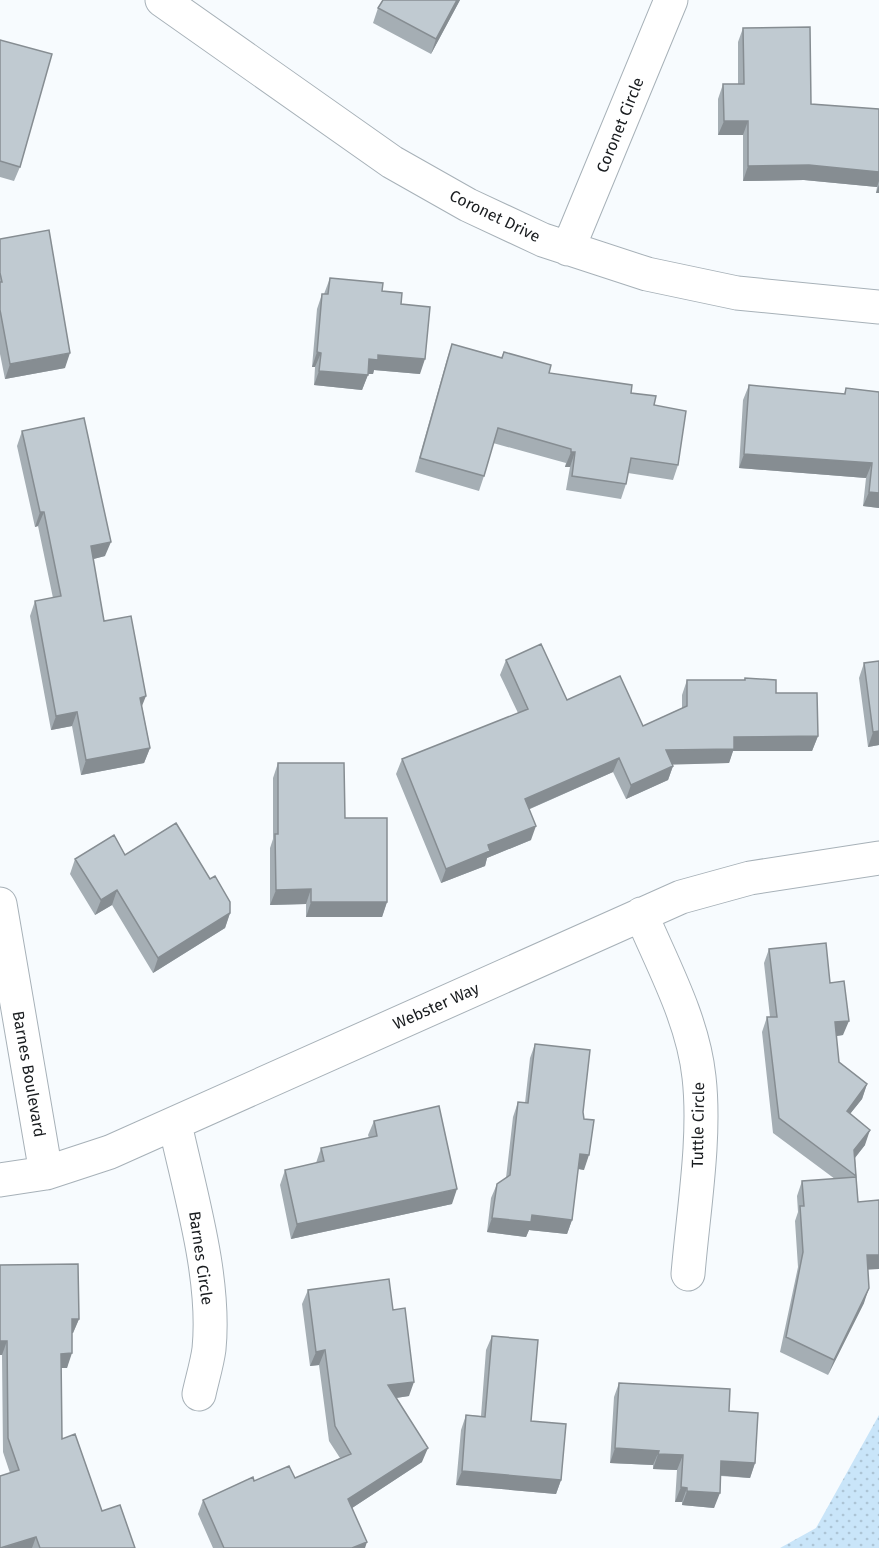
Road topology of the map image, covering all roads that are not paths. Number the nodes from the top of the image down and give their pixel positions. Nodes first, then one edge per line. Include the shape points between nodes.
1 (162, 0) edge
2 (671, 0) edge
3 (568, 249) junction
4 (879, 308) edge
5 (879, 858) edge
6 (0, 904) edge
7 (641, 914) junction
8 (175, 1124) junction
9 (46, 1173) junction
10 (0, 1180) edge
11 (688, 1274) dead end
12 (199, 1394) dead end

1 - 3 street, Coronet Drive via 392,162 468,205
2 - 3 street, Coronet Circle
3 - 4 street, Coronet Drive via 648,274 737,293
5 - 7 street, Webster Way via 750,878 681,897
6 - 9 street, Barnes Boulevard
7 - 8 street, Webster Way
7 - 11 street, Tuttle Circle via 688,1026 699,1077 701,1129
8 - 9 street, Webster Way via 110,1152
8 - 12 street, Barnes Circle via 209,1292 209,1350
9 - 10 street, Webster Way

